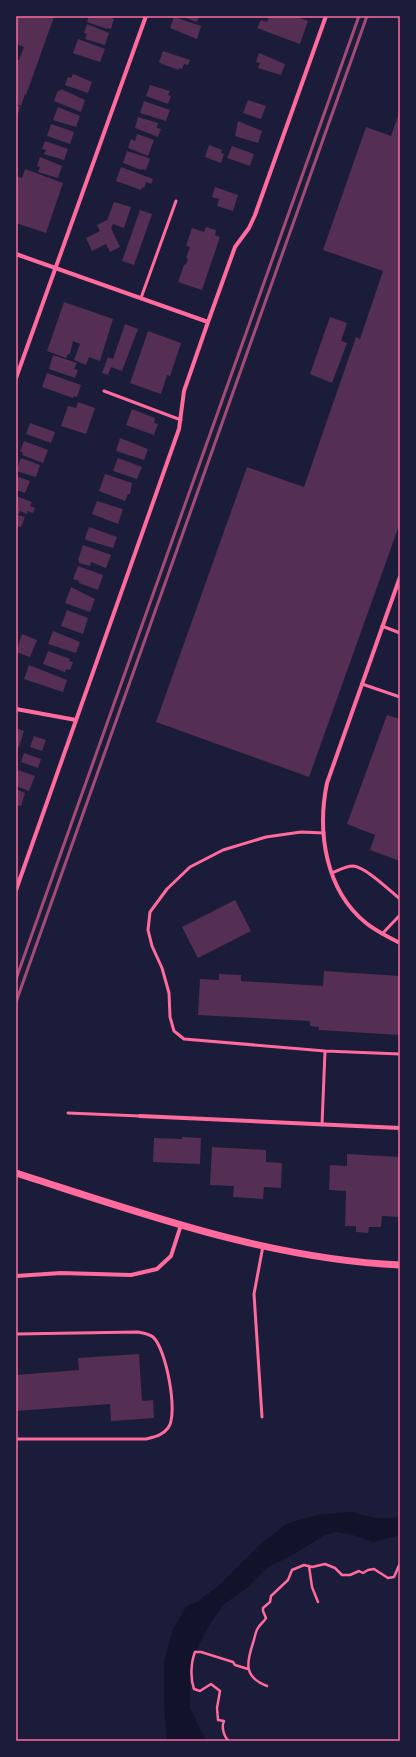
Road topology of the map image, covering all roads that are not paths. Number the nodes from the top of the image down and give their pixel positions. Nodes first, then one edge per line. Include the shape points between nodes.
1 (146, 16) edge
2 (326, 16) edge
3 (176, 201) dead end
4 (16, 254) edge
5 (56, 268) junction
6 (141, 298) junction
7 (208, 322) junction
8 (16, 378) edge
9 (104, 391) dead end
10 (181, 420) junction
11 (400, 577) edge
12 (382, 626) junction
13 (400, 633) edge
14 (362, 684) junction
15 (400, 697) edge
16 (16, 709) edge
17 (76, 720) junction
18 (324, 833) junction
19 (332, 873) junction
20 (16, 890) edge
21 (400, 899) edge
22 (400, 915) edge
23 (382, 934) junction
24 (400, 943) edge
25 (325, 1051) junction
26 (400, 1054) edge
27 (68, 1113) dead end
28 (140, 1116) joint
29 (322, 1125) junction
30 (400, 1128) edge
31 (16, 1172) edge
32 (181, 1226) junction
33 (263, 1246) junction
34 (400, 1265) edge
35 (16, 1276) edge
36 (16, 1334) edge
37 (262, 1417) dead end
38 (16, 1439) edge

1 - 5 street
2 - 7 street via 255,215 235,247
3 - 6 lane
4 - 5 street
5 - 6 street
5 - 8 street
6 - 7 street
7 - 10 street via 184,391
9 - 10 lane
10 - 17 street via 180,429
11 - 12 street
12 - 13 lane
12 - 14 street
14 - 15 lane
14 - 18 street via 327,783 323,803
16 - 17 street
17 - 20 street
18 - 19 street via 324,844
18 - 25 lane via 301,832 266,837 223,850 190,867 167,889 150,912 148,930 169,993 170,1017 174,1031 184,1039
19 - 21 lane via 355,866 364,870
19 - 23 street via 343,898 365,923
22 - 23 lane
23 - 24 street
25 - 26 lane
25 - 29 lane
27 - 28 lane
28 - 29 street
29 - 30 street
31 - 32 street
32 - 33 street
32 - 35 street via 170,1256 157,1269 131,1275 61,1273
33 - 34 street via 325,1258
33 - 37 lane via 254,1294
36 - 38 lane via 138,1332 152,1336 159,1345 169,1376 172,1416 169,1428 161,1435 146,1439

